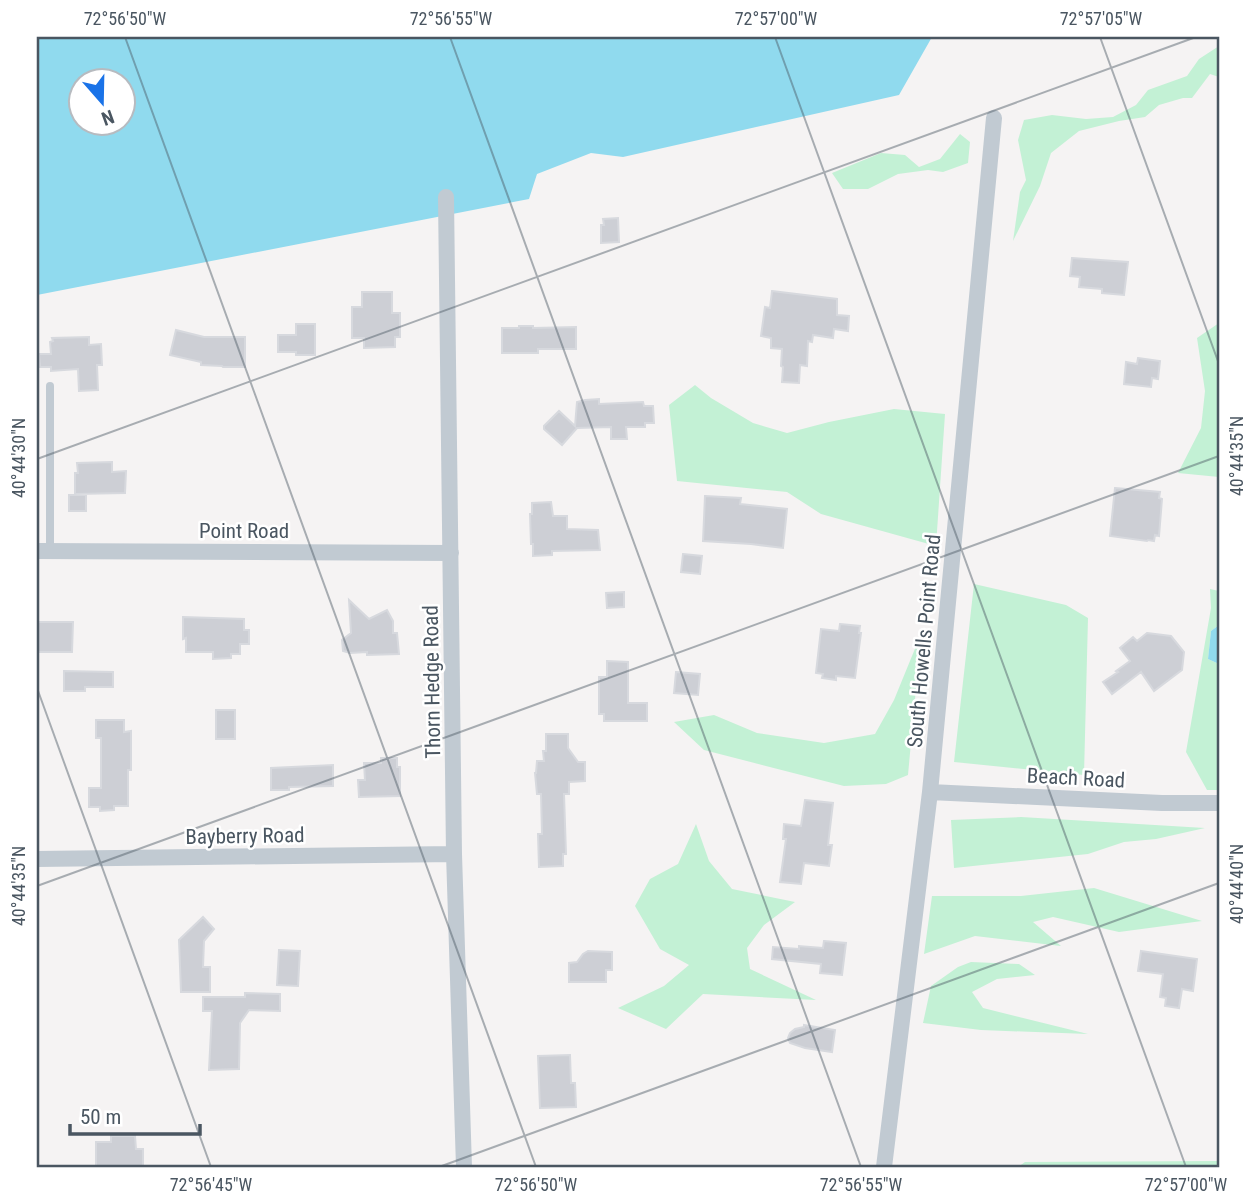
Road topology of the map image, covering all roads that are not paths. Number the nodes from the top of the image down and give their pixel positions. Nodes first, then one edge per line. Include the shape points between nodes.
1 (994, 118) dead end
2 (446, 197) dead end
3 (50, 386) dead end
4 (43, 551) edge
5 (451, 553) junction
6 (930, 792) junction
7 (1219, 803) edge
8 (454, 854) junction
9 (37, 859) edge
10 (464, 1167) edge
11 (884, 1167) edge

1 - 6 street, South Howells Point Road
2 - 5 street, Thorn Hedge Road
3 - 4 lane
4 - 5 street, Point Road
5 - 8 street, Thorn Hedge Road
6 - 7 street, Beach Road
6 - 11 street, South Howells Point Road
8 - 9 street, Bayberry Road
8 - 10 street, Thorn Hedge Road

